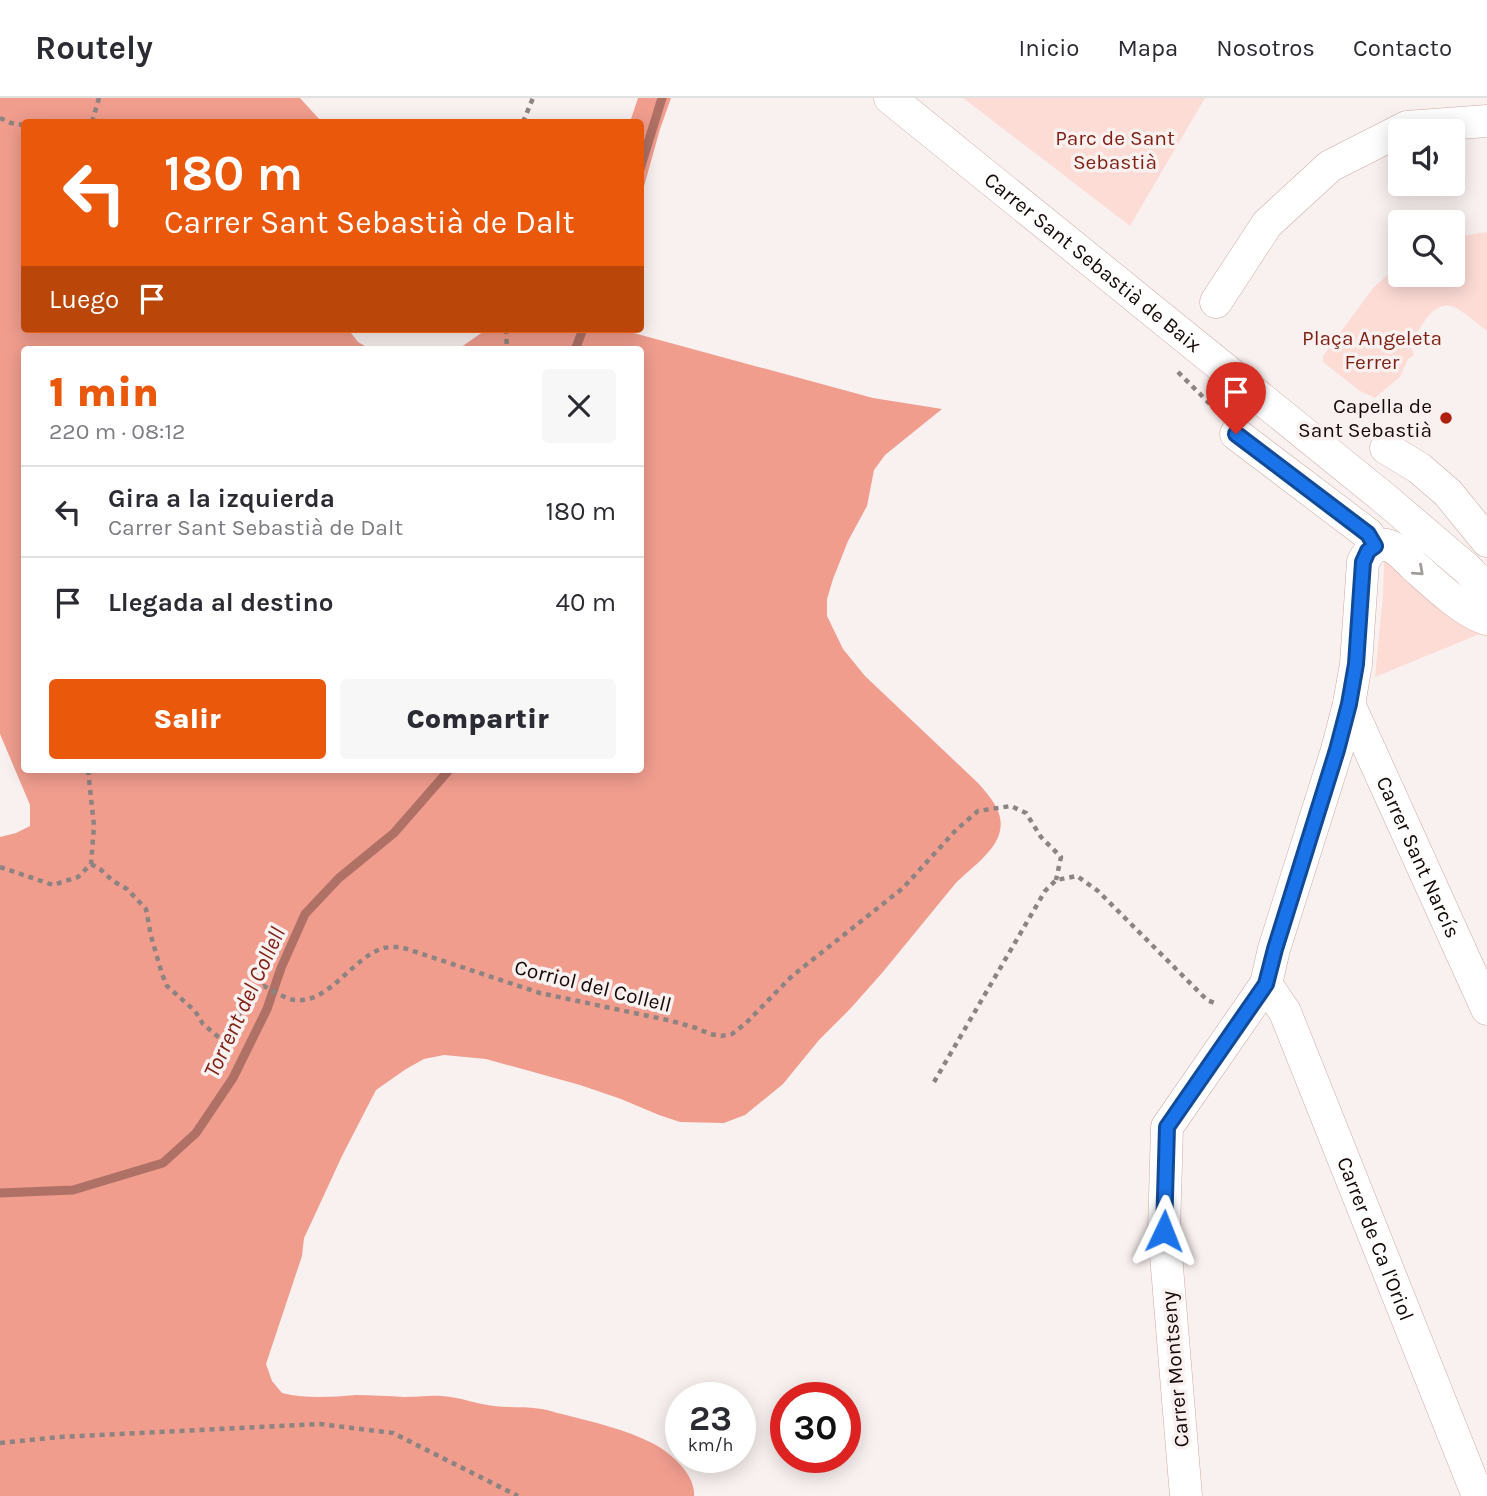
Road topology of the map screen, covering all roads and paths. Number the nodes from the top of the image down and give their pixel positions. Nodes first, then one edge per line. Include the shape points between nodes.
1 (99, 98) edge
2 (533, 98) edge
3 (890, 98) edge
4 (0, 118) edge
5 (93, 119) edge
6 (524, 119) edge
7 (1487, 121) edge
8 (21, 125) edge
9 (1216, 302) dead end
10 (1236, 434) dead end
11 (1387, 448) dead end
12 (1487, 541) edge
13 (1375, 546) junction
14 (1487, 589) edge
15 (1487, 619) edge
16 (1349, 704) junction
17 (88, 773) edge
18 (91, 864) junction
19 (0, 867) edge
20 (1056, 880) junction
21 (1266, 984) junction
22 (1487, 1009) edge
23 (1244, 1016) junction
24 (934, 1082) dead end
25 (0, 1443) edge
26 (517, 1496) edge
27 (1186, 1496) edge
28 (1478, 1496) edge

1 - 5 path
2 - 6 path
3 - 14 street, Carrer Sant Sebastià de Baix via 1384,498
4 - 8 path
7 - 9 street via 1407,127 1330,166 1267,224
10 - 13 street via 1368,534
11 - 12 street via 1448,493
13 -> 15 street via 1393,547 1457,601
13 - 16 street, Carrer Montseny via 1363,562
16 - 21 street, Carrer Montseny
16 - 22 street, Carrer Sant Narcís
17 - 18 path via 94,826
18 - 19 path via 78,877 53,885
18 - 20 path, Corriol del Collell via 146,909 167,986 223,1041 251,994 264,986 290,999 314,996 370,955 393,947 540,993 672,1021 710,1034 732,1034 792,976 903,888 978,811 1011,806 1026,813 1061,857
20 - 23 path via 1077,876 1098,891 1207,1000
20 - 24 path via 1045,891
21 - 23 street, Carrer Montseny
21 - 28 street, Carrer de Ca l'Oriol via 1284,1012
23 - 27 street, Carrer Montseny via 1167,1127 1164,1231
25 - 26 path via 320,1424 393,1433

